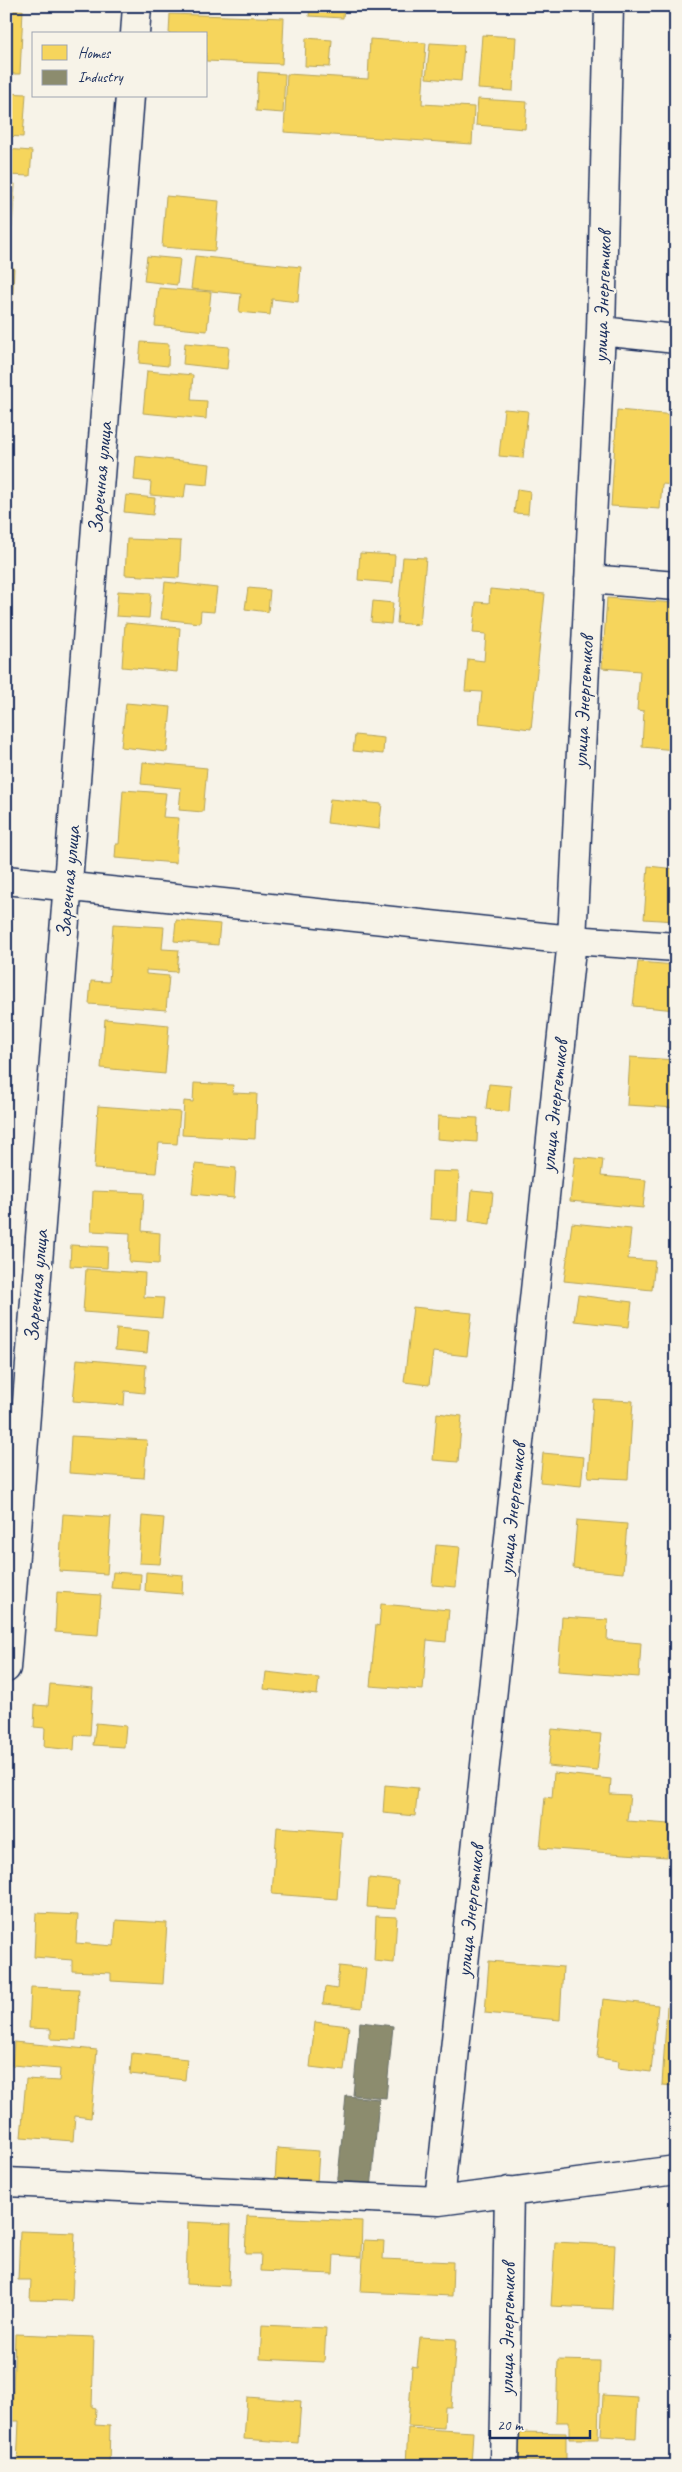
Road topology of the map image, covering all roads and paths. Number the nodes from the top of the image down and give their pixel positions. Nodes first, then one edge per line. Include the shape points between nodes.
1 (137, 6) edge
2 (609, 6) edge
3 (135, 32) edge
4 (130, 98) edge
5 (602, 331) junction
6 (676, 339) edge
7 (589, 579) junction
8 (676, 586) edge
9 (6, 880) edge
10 (68, 886) junction
11 (572, 940) junction
12 (676, 947) edge
13 (6, 1668) edge
14 (676, 2170) edge
15 (6, 2182) edge
16 (509, 2191) junction
17 (440, 2201) junction
18 (504, 2466) edge

1 - 3 street
2 - 5 street, улица Энергетиков
4 - 10 street, Заречная улица
5 - 6 street
5 - 7 street, улица Энергетиков
7 - 8 street
7 - 11 street, улица Энергетиков
9 - 10 street
10 - 11 street
10 - 13 street, Заречная улица
11 - 12 street
11 - 17 street, улица Энергетиков
14 - 16 street
15 - 17 street
16 - 17 street
16 - 18 street, улица Энергетиков

